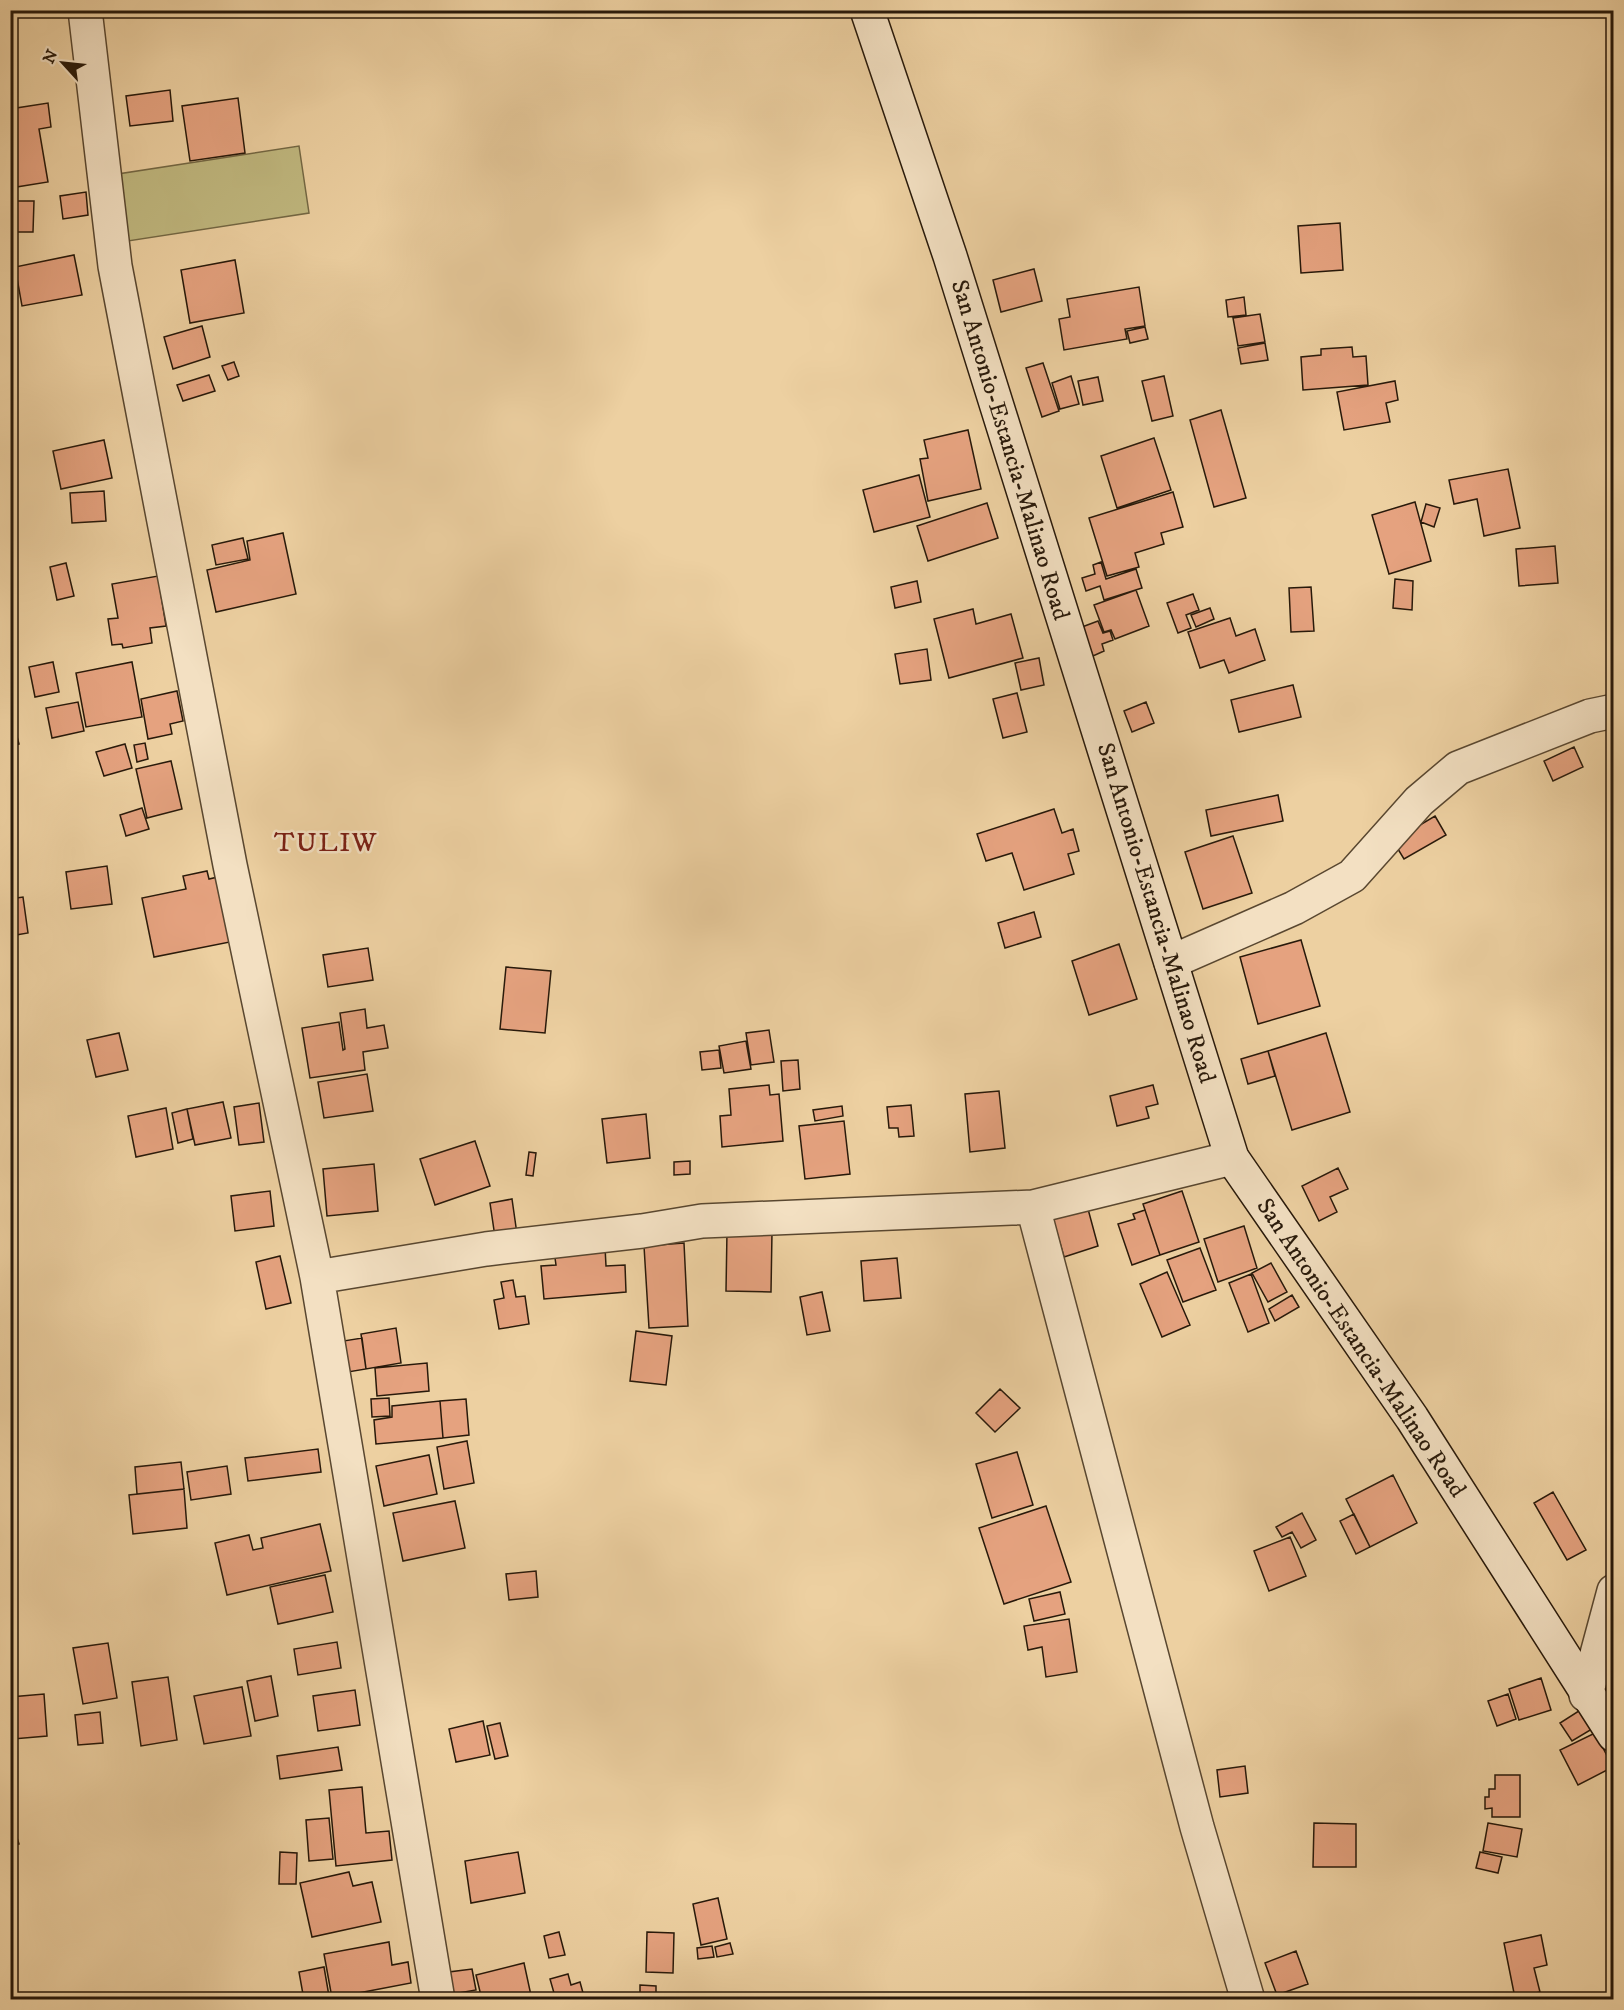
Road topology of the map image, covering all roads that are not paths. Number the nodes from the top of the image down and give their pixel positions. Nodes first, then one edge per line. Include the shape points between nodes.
1 (85, 10) edge
2 (867, 10) edge
3 (1614, 711) edge
4 (1171, 962) junction
5 (1232, 1158) junction
6 (1034, 1207) junction
7 (317, 1277) junction
8 (1614, 1590) edge
9 (1586, 1695) junction
10 (1614, 1735) edge
11 (438, 2000) edge
12 (1248, 2000) edge

1 - 7 street via 115,266 230,865
2 - 4 street, San Antonio-Estancia-Malinao Road via 950,256
3 - 4 street via 1590,716 1458,768 1419,801 1352,876 1294,908
4 - 5 street, San Antonio-Estancia-Malinao Road
5 - 6 street
5 - 9 street, San Antonio-Estancia-Malinao Road via 1412,1418
6 - 7 street via 702,1221 486,1249
6 - 12 street via 1197,1827
7 - 11 street
8 - 9 street
9 - 10 street, San Antonio-Estancia-Malinao Road

